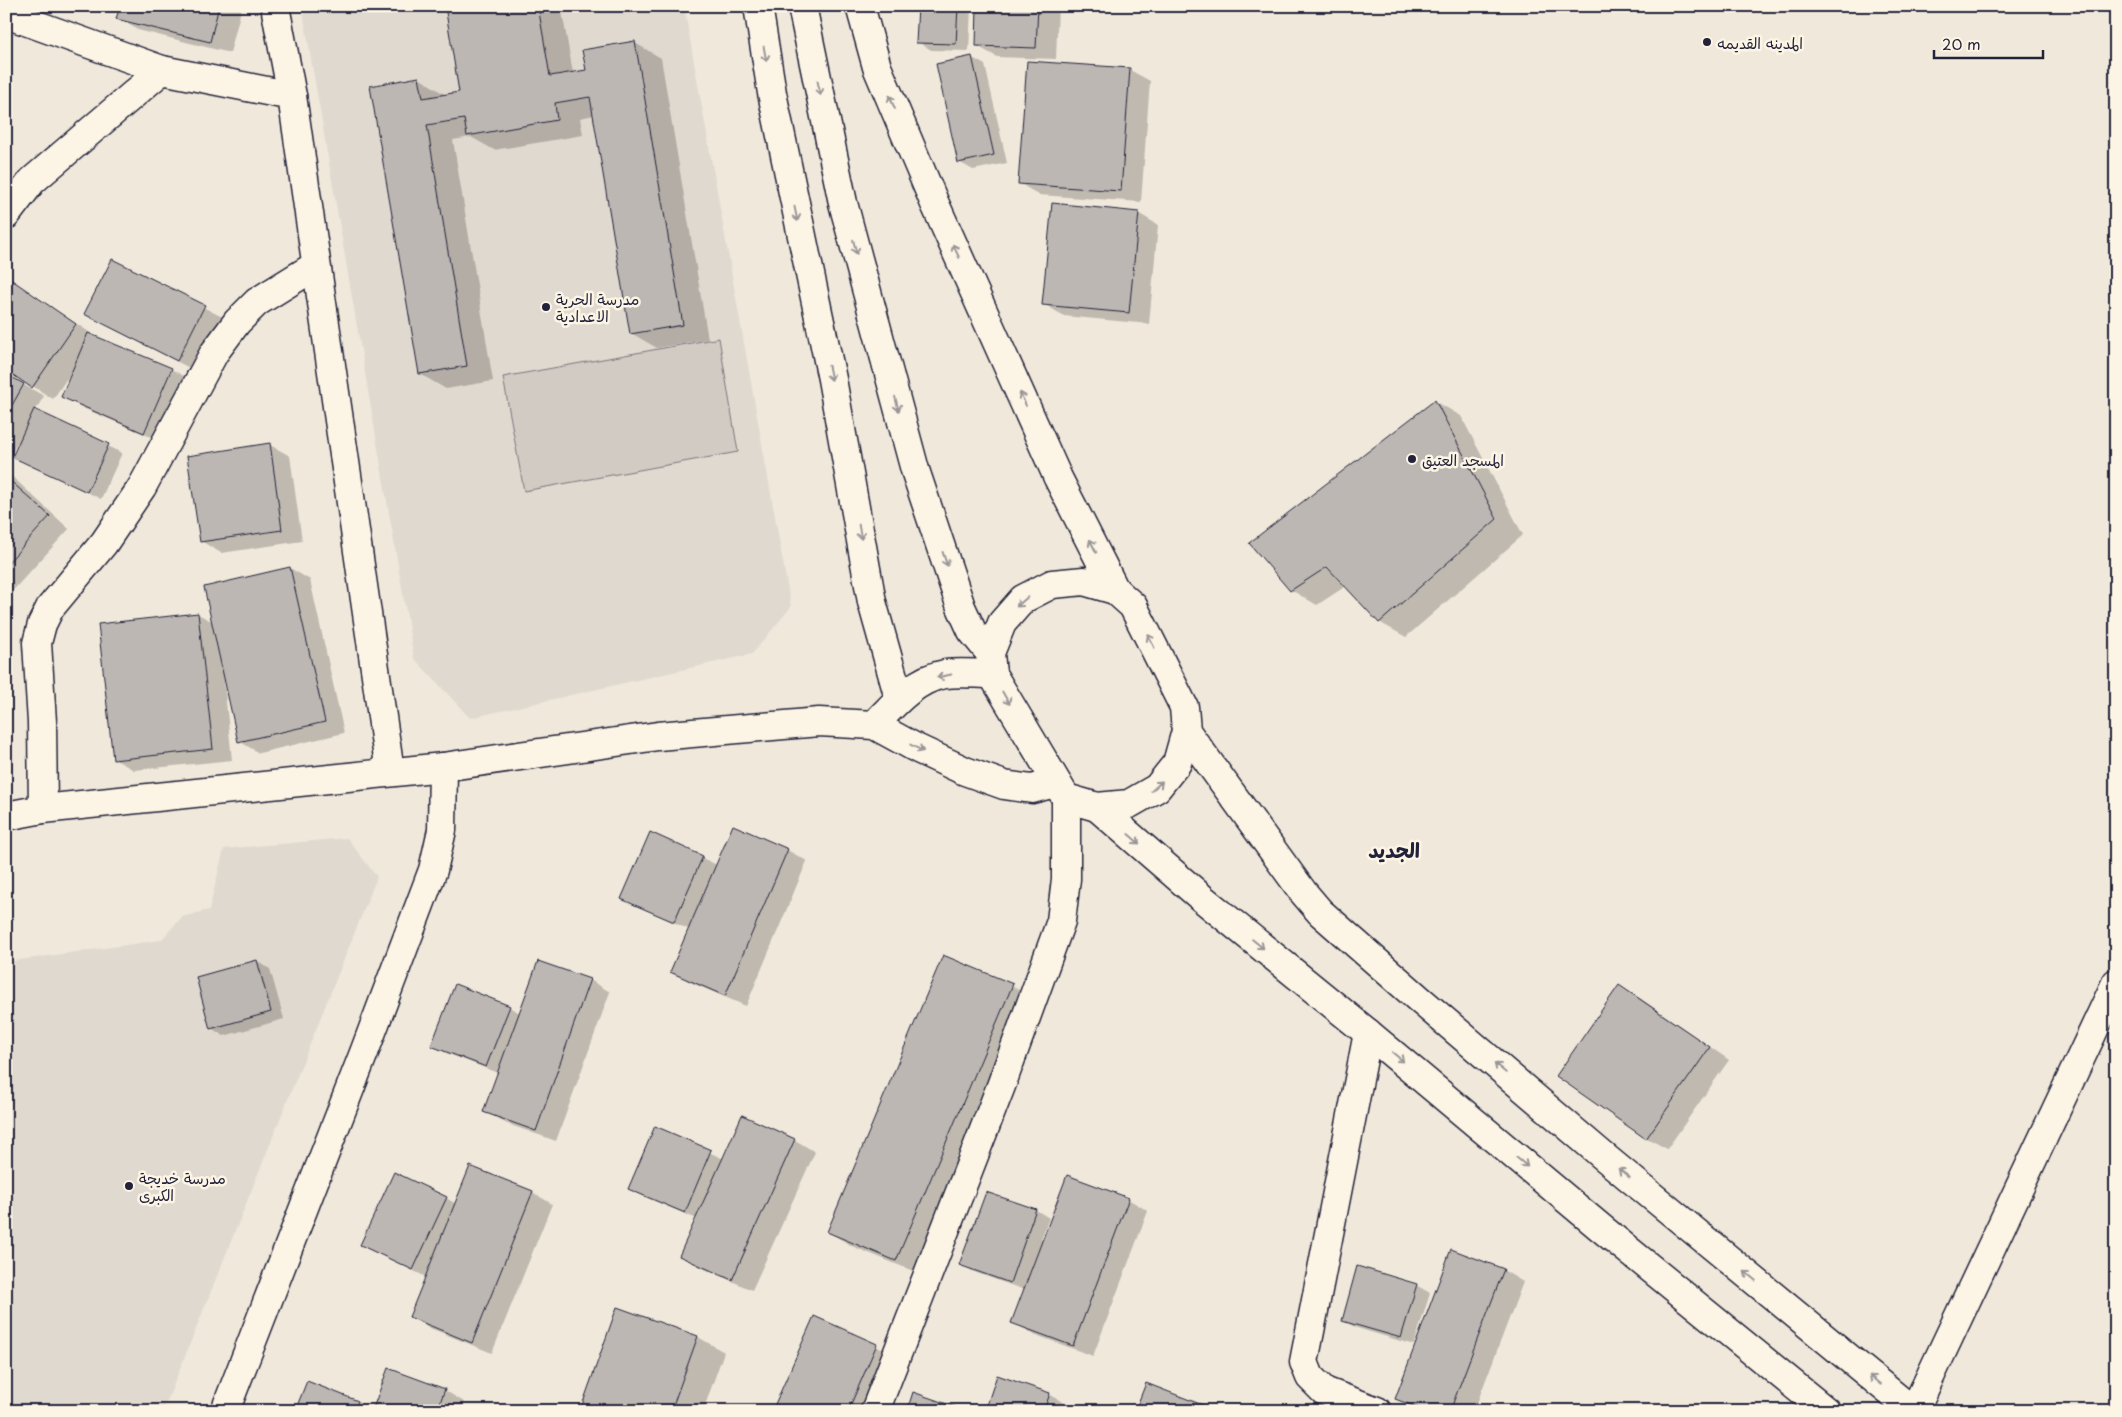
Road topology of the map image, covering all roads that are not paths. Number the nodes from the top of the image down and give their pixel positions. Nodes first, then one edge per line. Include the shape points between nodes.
1 (275, 6) edge
2 (758, 6) edge
3 (802, 6) edge
4 (860, 6) edge
5 (6, 14) edge
6 (162, 70) junction
7 (292, 96) junction
8 (19, 182) edge
9 (6, 215) edge
10 (315, 266) junction
11 (1115, 590) junction
12 (991, 664) junction
13 (899, 698) junction
14 (874, 725) junction
15 (1186, 732) junction
16 (443, 767) junction
17 (390, 772) junction
18 (1060, 790) junction
19 (1097, 807) junction
20 (43, 810) junction
21 (6, 816) edge
22 (2116, 983) edge
23 (1368, 1033) junction
24 (226, 1411) edge
25 (875, 1411) edge
26 (1377, 1411) edge
27 (1826, 1411) edge
28 (1914, 1411) edge

1 - 7 main road
2 -> 13 main road via 772,93 832,379 872,602
3 -> 12 main road via 844,203 914,470 961,607
11 -> 4 main road via 1058,478 934,204 877,67
5 - 6 main road
6 - 7 main road
6 - 8 main road
7 - 10 main road
8 - 9 main road
10 - 17 main road
10 - 20 main road via 257,302 237,322 214,353 142,487 104,543 50,608 42,624 37,643
11 -> 12 main road via 1084,581 1068,582 1052,584 1023,599 1002,623
15 -> 11 main road via 1184,707 1133,606
12 -> 13 main road via 945,674 920,684
12 -> 18 main road
13 - 14 main road
14 - 16 main road via 820,722 658,736
14 -> 18 main road via 958,768 1004,785
19 -> 15 main road via 1129,804 1157,788 1178,763
28 -> 15 main road via 1602,1155 1320,912
16 - 17 main road
16 - 24 main road via 442,830 433,870
17 - 20 main road
18 - 19 main road
18 - 25 main road via 1066,879 1061,921
19 -> 23 main road via 1203,900
20 - 21 main road
22 - 28 main road
23 - 26 main road via 1304,1362 1310,1377 1324,1391
23 -> 27 main road

